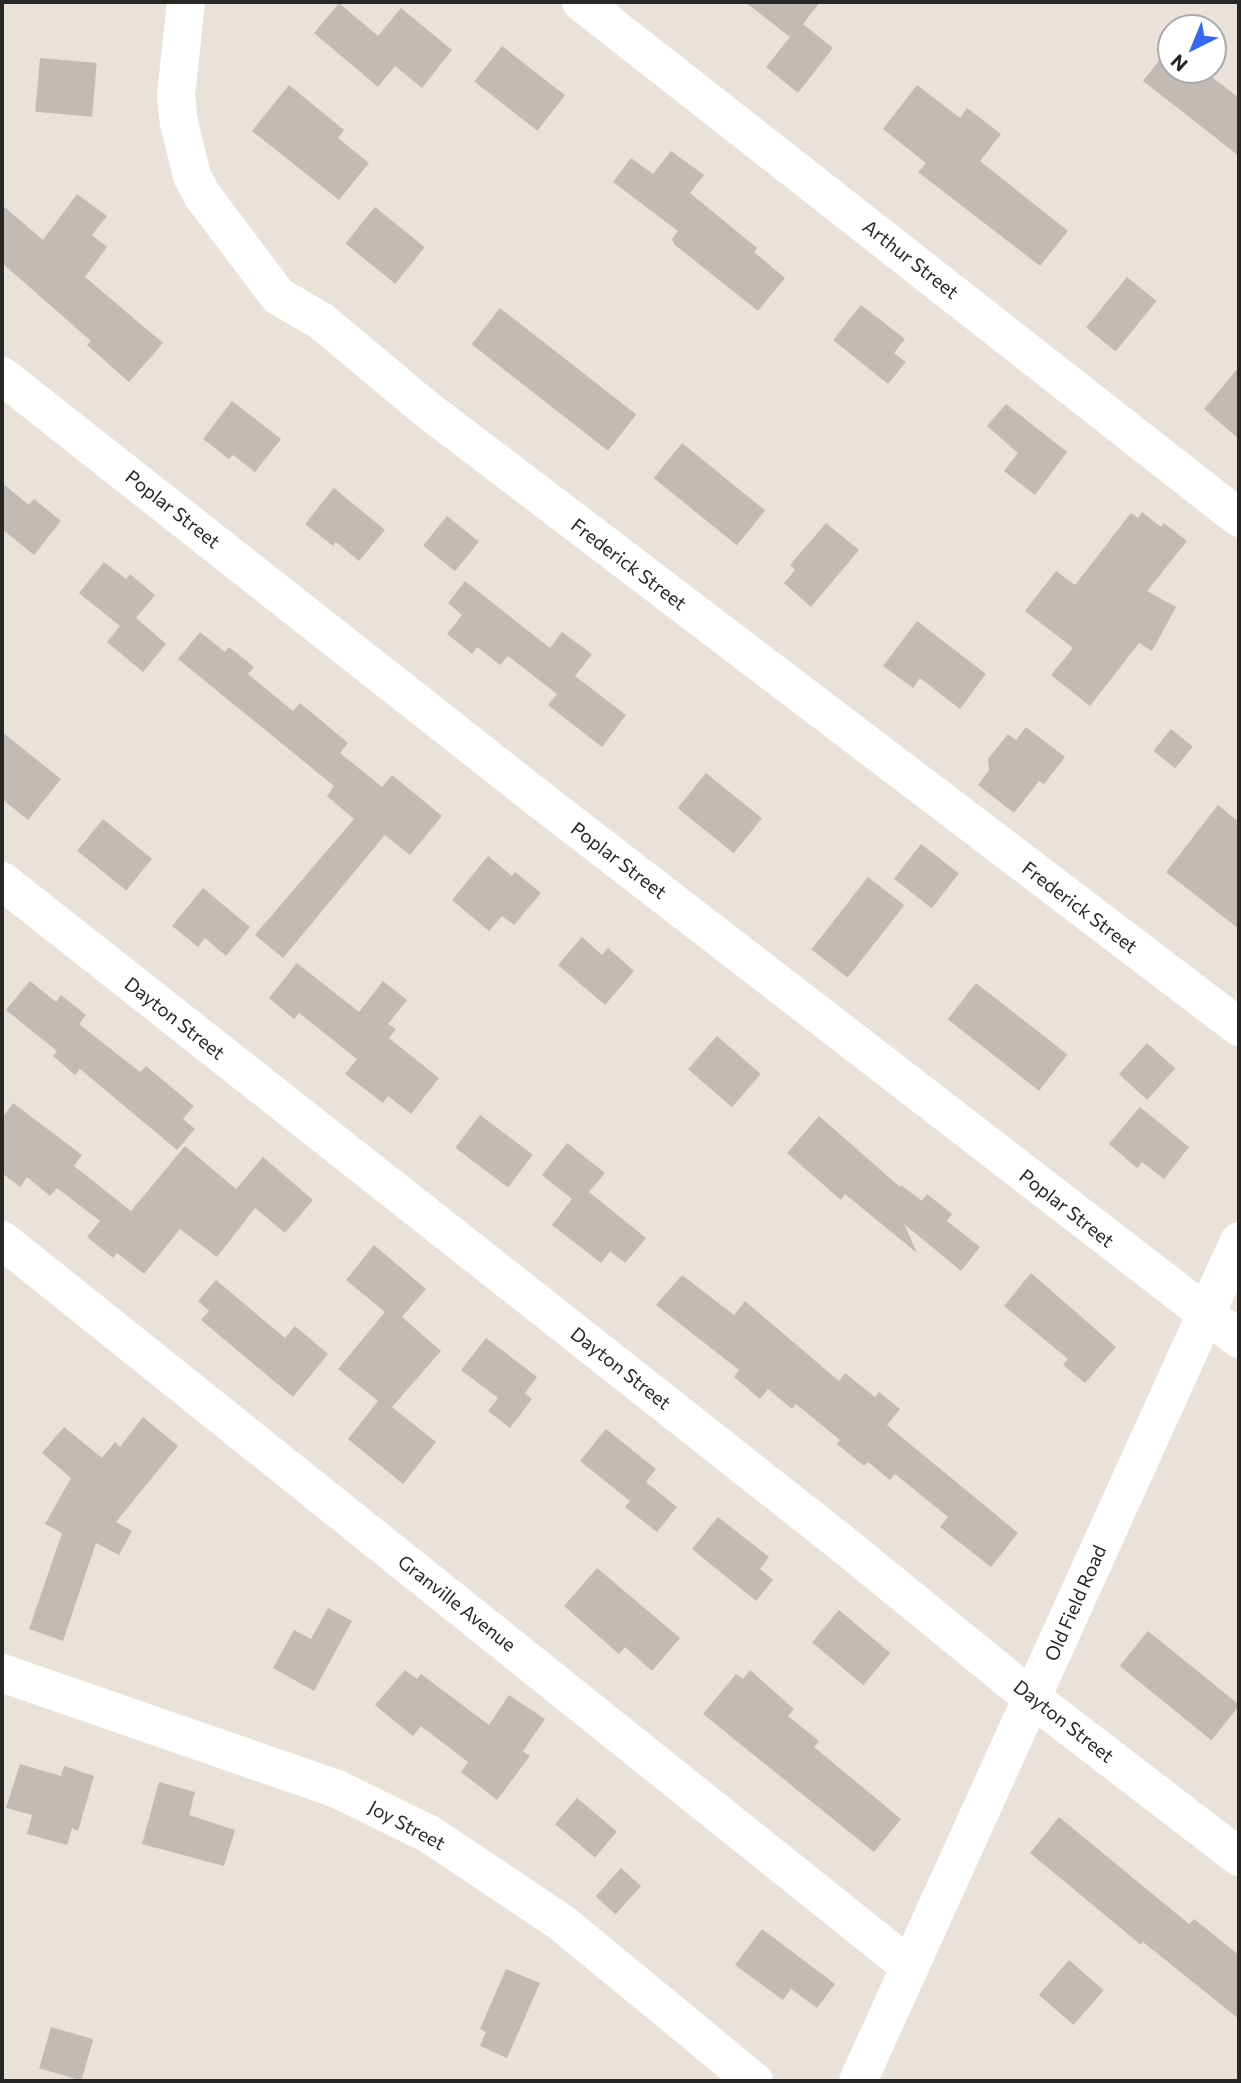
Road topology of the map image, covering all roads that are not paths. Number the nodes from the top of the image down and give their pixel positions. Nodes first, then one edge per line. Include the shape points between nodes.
1 (186, 2) edge
2 (581, 2) edge
3 (2, 376) edge
4 (1239, 518) edge
5 (2, 881) edge
6 (1239, 1027) edge
7 (2, 1240) edge
8 (1239, 1241) edge
9 (1205, 1315) junction
10 (1239, 1339) edge
11 (2, 1673) edge
12 (1032, 1698) junction
13 (1239, 1857) edge
14 (910, 1967) junction
15 (754, 2081) edge
16 (858, 2081) edge

1 - 6 street, Frederick Street via 176,96 192,176 278,296 321,321 447,424
2 - 4 street, Arthur Street
3 - 9 street, Poplar Street
5 - 12 street, Dayton Street via 838,1539
7 - 14 street, Granville Avenue
8 - 9 street, Old Field Road
9 - 10 street, Poplar Street
9 - 12 street, Old Field Road
11 - 15 street, Joy Street via 337,1789 429,1834 562,1923
12 - 13 street, Dayton Street
12 - 14 street, Old Field Road
14 - 16 street, Old Field Road

